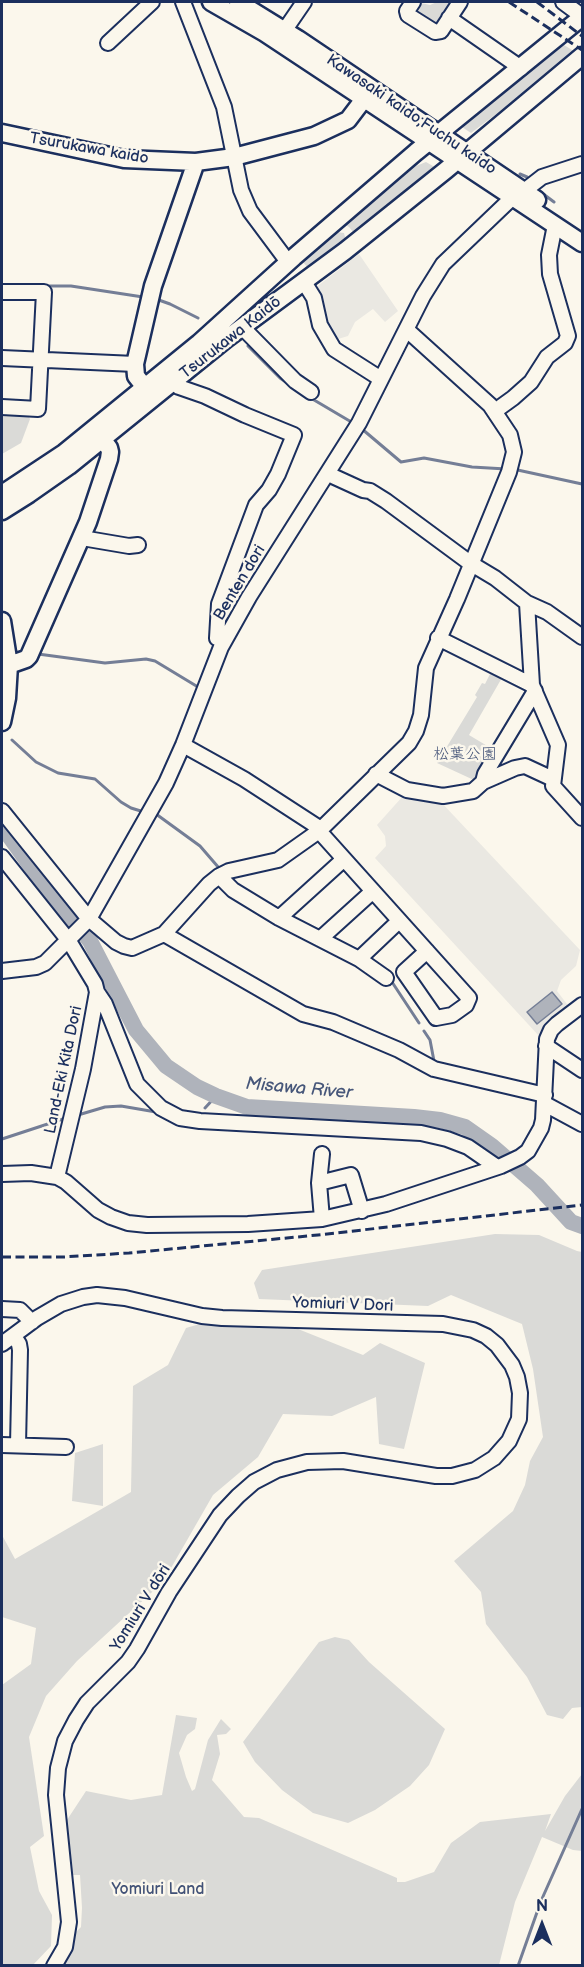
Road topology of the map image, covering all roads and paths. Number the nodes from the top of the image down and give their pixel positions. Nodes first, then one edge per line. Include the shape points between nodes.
1 (152, 2) edge
2 (183, 2) edge
3 (211, 2) edge
4 (238, 2) edge
5 (304, 2) edge
6 (413, 2) edge
7 (460, 2) edge
8 (562, 2) edge
9 (582, 16) edge
10 (449, 18) junction
11 (281, 36) junction
12 (108, 43) dead end
13 (582, 56) edge
14 (521, 69) junction
15 (368, 94) junction
16 (2, 133) edge
17 (434, 138) junction
18 (462, 156) junction
19 (234, 157) junction
20 (196, 162) junction
21 (582, 164) edge
22 (526, 189) junction
23 (555, 225) junction
24 (582, 231) edge
25 (582, 243) edge
26 (345, 251) junction
27 (293, 258) junction
28 (304, 282) junction
29 (266, 283) junction
30 (2, 292) edge
31 (242, 327) junction
32 (407, 330) junction
33 (2, 358) edge
34 (40, 361) junction
35 (135, 364) junction
36 (381, 379) junction
37 (172, 382) junction
38 (311, 392) dead end
39 (149, 393) junction
40 (2, 407) edge
41 (495, 411) junction
42 (102, 440) junction
43 (328, 474) junction
44 (2, 494) edge
45 (2, 510) edge
46 (82, 538) junction
47 (138, 545) dead end
48 (470, 563) junction
49 (527, 603) junction
50 (2, 621) edge
51 (582, 637) edge
52 (438, 638) junction
53 (224, 641) junction
54 (5, 665) edge
55 (533, 688) junction
56 (2, 722) edge
57 (183, 745) junction
58 (376, 774) junction
59 (553, 779) junction
60 (483, 782) junction
61 (2, 811) edge
62 (582, 818) edge
63 (320, 830) junction
64 (2, 857) edge
65 (343, 860) junction
66 (219, 876) junction
67 (373, 891) junction
68 (279, 918) junction
69 (89, 919) junction
70 (399, 921) junction
71 (164, 934) junction
72 (320, 939) junction
73 (69, 941) junction
74 (427, 951) junction
75 (359, 959) junction
76 (2, 971) edge
77 (386, 978) dead end
78 (97, 992) junction
79 (582, 1005) edge
80 (546, 1046) junction
81 (582, 1070) edge
82 (545, 1099) junction
83 (582, 1124) edge
84 (322, 1154) dead end
85 (499, 1167) junction
86 (2, 1174) edge
87 (57, 1178) junction
88 (319, 1183) junction
89 (362, 1210) junction
90 (322, 1219) junction
91 (2, 1310) edge
92 (32, 1322) junction
93 (14, 1336) junction
94 (2, 1344) edge
95 (2, 1445) edge
96 (18, 1445) junction
97 (66, 1447) dead end
98 (54, 1965) edge

1 - 12 street
2 - 19 street via 224,107
3 - 11 main road
4 - 11 main road
5 - 11 street
6 - 10 street via 407,14 432,31 441,31
7 - 10 street
8 - 9 street
9 - 14 main road, Tsurukawa Kaidō
10 - 14 street
11 - 15 main road, Kawasaki kaido;Fuchu kaido
13 - 18 main road, Tsurukawa Kaidō
14 - 17 main road, Tsurukawa Kaidō
15 - 17 main road, Kawasaki kaido;Fuchu kaido
15 - 19 main road, Tsurukawa kaido via 348,120 314,136
16 - 20 main road, Tsurukawa kaido via 124,159
17 - 18 main road, Kawasaki kaido;Fuchu kaido
17 - 27 main road, Tsurukawa Kaidō
18 - 22 main road, Kawasaki kaido;Fuchu kaido
18 - 26 main road, Tsurukawa Kaidō
19 - 20 main road, Tsurukawa kaido
19 - 27 street via 250,211
20 - 35 main road via 150,295
21 - 22 street via 542,177
22 - 23 main road
22 - 24 main road, Kawasaki kaido;Fuchu kaido
22 - 32 street, Benten dori via 443,264
23 - 25 main road
23 - 41 street via 550,274 568,336 547,357 531,382
26 - 27 main road via 350,235 338,227
26 - 28 main road, Tsurukawa Kaidō
27 - 29 main road, Tsurukawa Kaidō
28 - 29 main road via 270,299 263,292
28 - 31 main road, Tsurukawa Kaidō
28 - 36 street via 334,349
29 - 39 main road, Tsurukawa Kaidō
30 - 34 street via 44,292
31 - 37 main road, Tsurukawa Kaidō
31 - 38 street
32 - 36 street, Benten dori
32 - 41 street
33 - 34 street
34 - 35 street
34 - 40 street via 38,409
35 - 39 main road via 136,376
36 - 43 street, Benten dori
37 - 39 main road, Tsurukawa Kaidō
37 - 53 street via 294,435 269,490 255,504 219,604 217,638
39 - 42 main road, Tsurukawa Kaidō
39 - 44 main road, Tsurukawa Kaidō
41 - 48 street via 510,435 514,452
42 - 45 main road, Tsurukawa Kaidō via 46,483
42 - 46 main road via 109,448 109,459
43 - 48 street via 386,501
43 - 53 street, Benten dori
46 - 47 street
46 - 54 main road via 29,656
48 - 49 street
48 - 52 street
49 - 51 street
49 - 55 street
50 - 54 main road
52 - 55 street
52 - 58 street via 426,668 416,731 409,743
53 - 57 street, Benten dori
54 - 56 main road via 7,698
55 - 59 street via 558,745
55 - 60 street
57 - 63 street via 244,779
57 - 69 street, Benten dori via 149,815
58 - 60 street via 407,790 443,796 473,791
58 - 63 street
59 - 60 street via 525,766
59 - 62 street via 553,786
61 - 69 street
63 - 65 street
63 - 66 street via 278,860
64 - 73 street, Land-Eki Kita Dori
65 - 67 street
65 - 68 street
66 - 68 street via 233,890
66 - 71 street
67 - 70 street
67 - 72 street
68 - 72 street
69 - 71 street via 132,948
69 - 73 street, Benten dori
70 - 74 street
70 - 75 street
71 - 82 street via 303,1014 333,1022 434,1069
72 - 75 street
73 - 76 street, Benten dori via 45,963
73 - 78 street, Land-Eki Kita Dori
74 - 74 street via 404,972 436,1018 452,1015 470,998
75 - 77 street
78 - 85 street via 137,1084 161,1108 180,1118 421,1133 468,1147
78 - 87 street, Land-Eki Kita Dori
79 - 80 street via 551,1030
80 - 81 street
80 - 82 street
82 - 83 street
82 - 85 street via 541,1128 528,1150
84 - 88 street
85 - 89 street
86 - 87 street via 31,1173
87 - 90 street via 98,1210 128,1223 248,1224
88 - 89 street via 351,1175
88 - 90 street
89 - 90 street
91 - 92 street via 20,1310
92 - 93 street, Yomiuri V Dori
92 - 98 street, Yomiuri V Dori via 61,1304 97,1295 222,1318 459,1326 486,1336 505,1353 517,1377 520,1401 519,1419 509,1441 494,1458 468,1473 436,1476 343,1461 307,1462 258,1480 220,1515 134,1654 90,1699 65,1741 56,1796 69,1922 64,1947
93 - 94 street, Yomiuri V Dori
93 - 96 street via 20,1350
95 - 96 street
96 - 97 street

